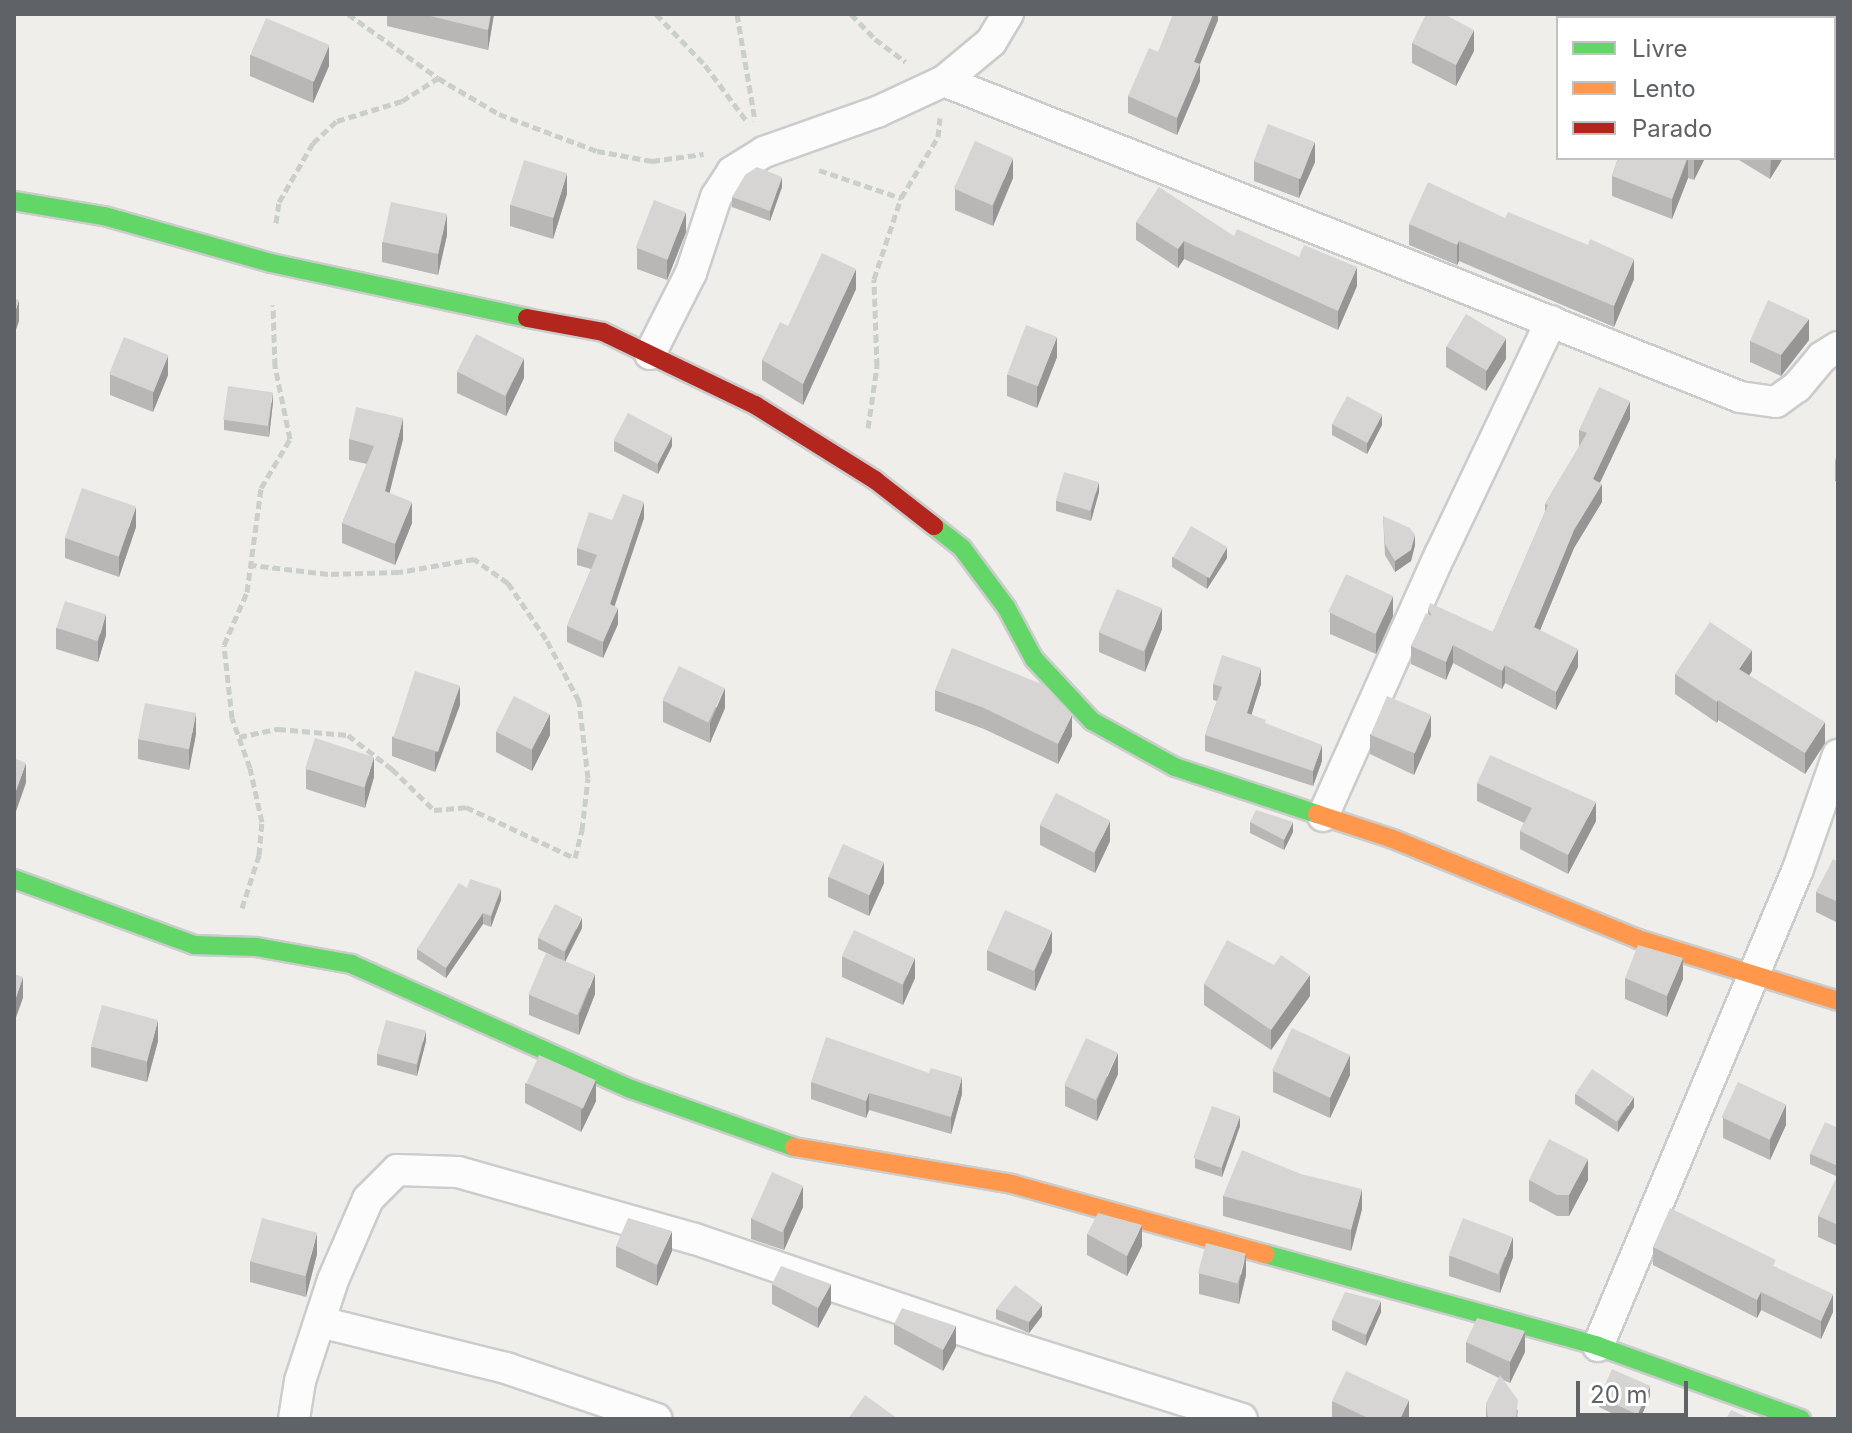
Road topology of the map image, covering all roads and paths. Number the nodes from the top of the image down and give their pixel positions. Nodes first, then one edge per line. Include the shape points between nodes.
1 (348, 14) edge
2 (656, 14) edge
3 (737, 14) edge
4 (851, 14) edge
5 (1008, 14) edge
6 (438, 78) junction
7 (944, 81) junction
8 (764, 152) junction
9 (706, 153) dead end
10 (815, 169) dead end
11 (901, 198) junction
12 (14, 201) edge
13 (271, 263) junction
14 (1551, 321) junction
15 (1838, 347) edge
16 (650, 354) junction
17 (852, 466) junction
18 (251, 565) junction
19 (239, 737) junction
20 (1838, 755) edge
21 (1323, 816) junction
22 (14, 879) edge
23 (256, 947) junction
24 (1755, 975) junction
25 (1838, 1001) edge
26 (320, 1322) junction
27 (1598, 1346) junction
28 (294, 1419) edge
29 (657, 1419) edge
30 (1242, 1419) edge
31 (1801, 1419) edge

1 - 6 path
2 - 8 path via 736,103
3 - 8 path
4 - 7 path via 911,67
5 - 7 street via 991,42
6 - 9 path via 499,114 597,151 652,161
6 - 13 path via 402,101 337,121 313,143 279,202
7 - 8 street via 877,112
7 - 11 path via 938,137
7 - 14 street
8 - 16 street via 732,172 716,197 691,273
10 - 11 path
11 - 17 path via 874,279 877,366 868,427
12 - 13 street via 104,216
13 - 16 street via 603,332
13 - 18 path via 275,366 290,439 261,488
14 - 15 street via 1740,397 1776,402
14 - 21 street
16 - 17 street via 755,405
17 - 21 street via 962,548 1006,607 1034,659 1092,721 1175,767
18 - 19 path via 247,592 224,645
18 - 19 path via 328,574 399,572 474,559 508,583 579,701 588,778 575,858 466,807 434,810 348,735 278,729
19 - 23 path via 262,822 259,855 238,920
20 - 24 street
21 - 24 street via 1393,839 1638,939
22 - 23 street via 194,945
23 - 27 street via 351,964 631,1089 785,1145 1012,1184
24 - 25 street
24 - 27 street
26 - 28 street via 300,1381
26 - 29 street via 506,1368
26 - 30 street via 368,1199 397,1170 458,1172 695,1239
27 - 31 street

